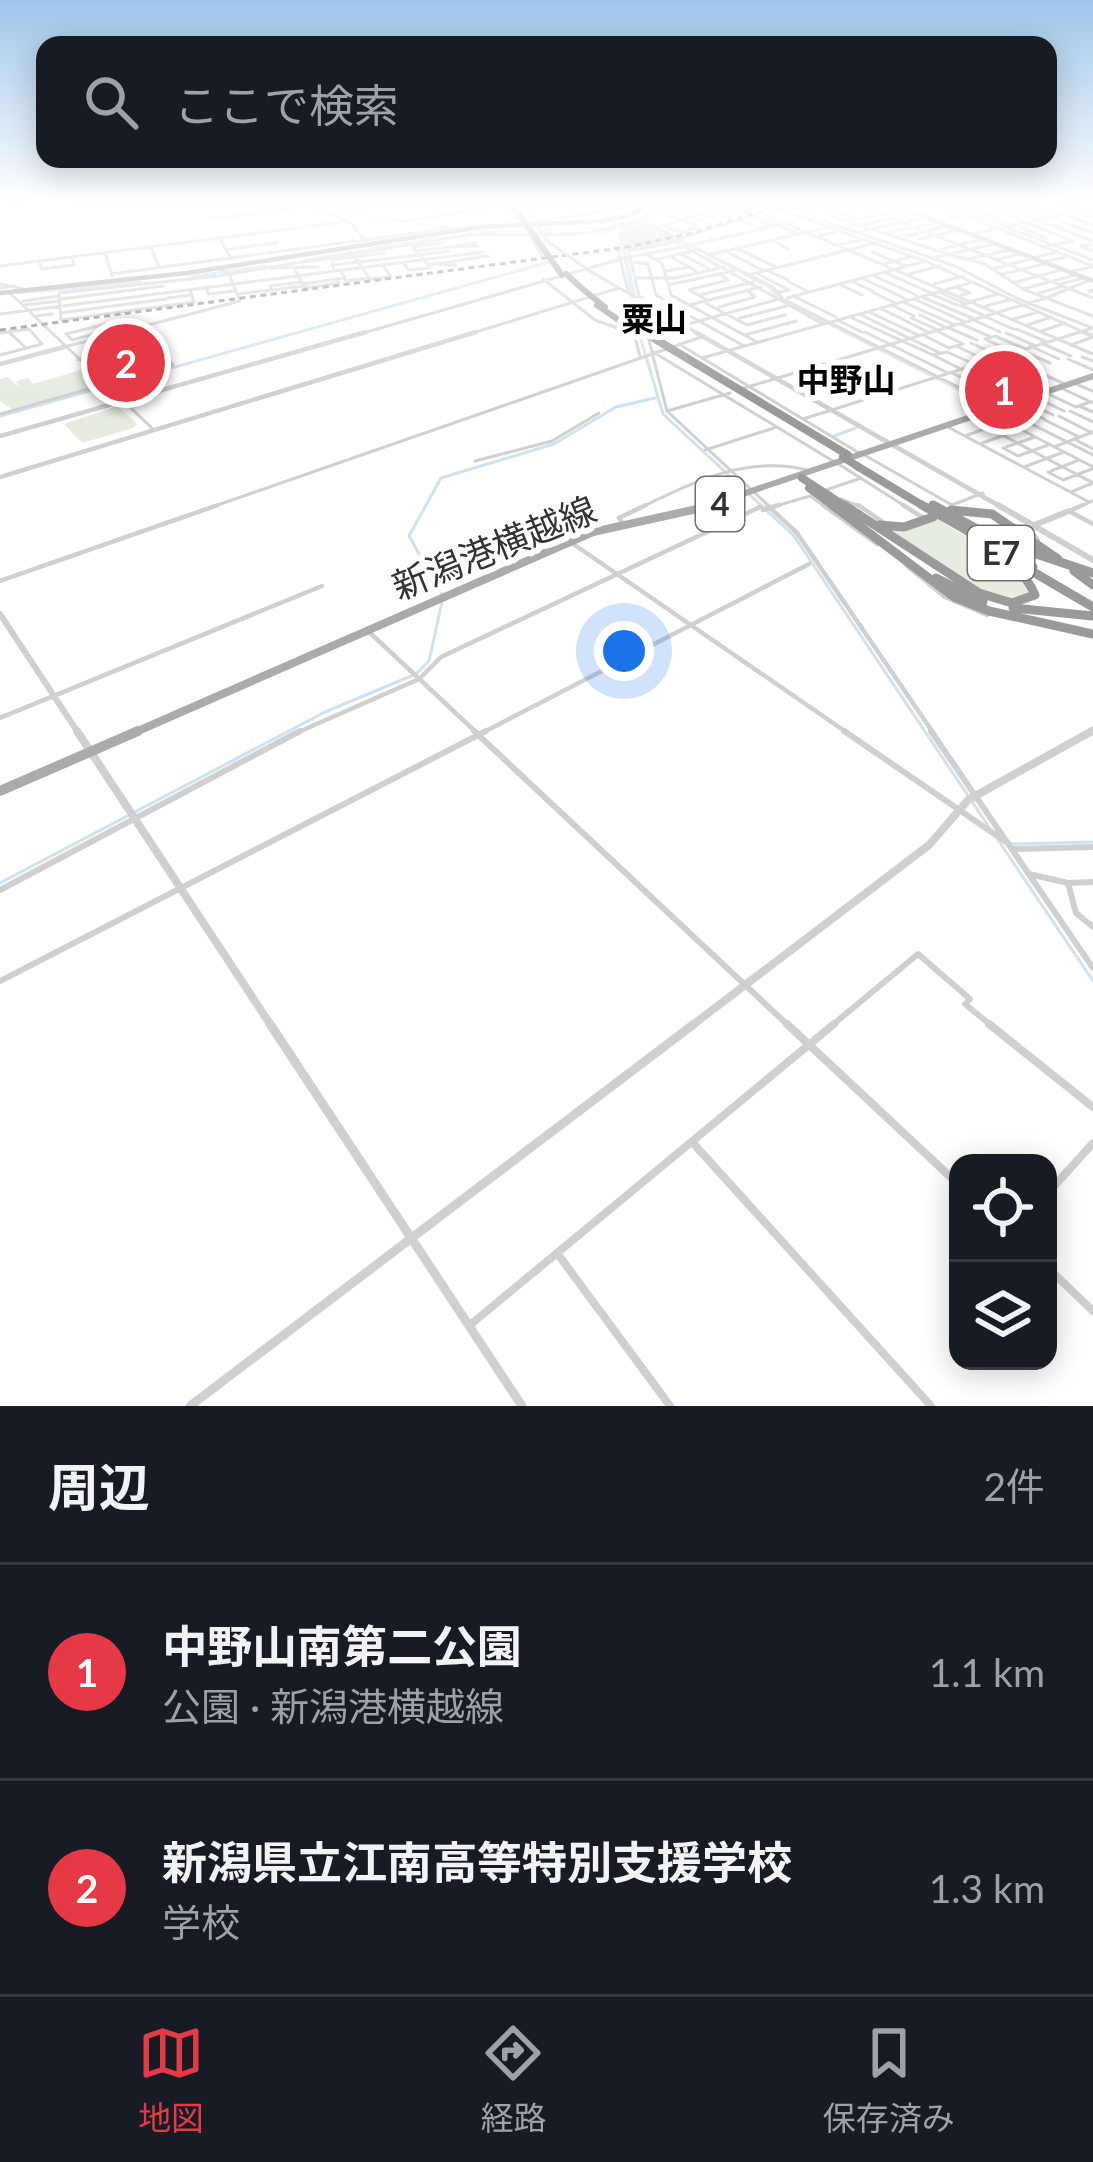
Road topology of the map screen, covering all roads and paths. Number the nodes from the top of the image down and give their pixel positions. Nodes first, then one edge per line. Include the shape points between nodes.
1 (26, 266) edge
2 (41, 266) edge
3 (69, 266) edge
4 (107, 266) edge
5 (179, 266) edge
6 (224, 266) edge
7 (278, 266) edge
8 (292, 266) edge
9 (309, 266) edge
10 (335, 266) edge
11 (342, 266) edge
12 (348, 266) edge
13 (356, 266) edge
14 (357, 266) edge
15 (363, 266) edge
16 (367, 266) edge
17 (394, 266) edge
18 (406, 266) edge
19 (428, 266) edge
20 (558, 266) edge
21 (582, 266) edge
22 (595, 266) edge
23 (623, 266) edge
24 (632, 266) edge
25 (648, 266) edge
26 (660, 266) edge
27 (703, 266) edge
28 (727, 266) edge
29 (756, 266) edge
30 (772, 266) edge
31 (787, 266) edge
32 (887, 266) edge
33 (907, 266) edge
34 (939, 266) joint
35 (941, 266) edge
36 (987, 266) edge
37 (1005, 266) edge
38 (1010, 266) edge
39 (1030, 266) edge
40 (1050, 266) edge
41 (1069, 266) edge
42 (1079, 266) edge
43 (58, 267) joint
44 (159, 267) joint
45 (318, 267) dead end
46 (690, 267) joint
47 (724, 267) joint
48 (219, 268) junction
49 (777, 268) junction
50 (337, 269) junction
51 (350, 269) junction
52 (385, 269) junction
53 (895, 269) junction
54 (991, 269) junction
55 (1058, 269) junction
56 (711, 270) junction
57 (766, 270) junction
58 (1022, 270) junction
59 (664, 272) junction
60 (699, 272) junction
61 (733, 272) junction
62 (884, 272) junction
63 (27, 273) dead end
64 (756, 273) junction
65 (721, 274) junction
66 (907, 274) junction
67 (1001, 274) junction
68 (1072, 274) junction
69 (746, 275) junction
70 (872, 275) junction
71 (229, 276) junction
72 (963, 276) junction
73 (1037, 276) junction
74 (344, 277) junction
75 (932, 277) dead end
76 (635, 278) junction
77 (651, 278) junction
78 (666, 278) junction
79 (862, 278) junction
80 (267, 279) junction
81 (543, 279) junction
82 (1089, 279) edge
83 (338, 280) junction
84 (920, 280) junction
85 (251, 281) junction
86 (301, 281) junction
87 (851, 281) junction
88 (978, 281) junction
89 (753, 282) junction
90 (1016, 282) junction
91 (1051, 282) junction
92 (111, 284) junction
93 (232, 284) junction
94 (839, 284) junction
95 (163, 285) junction
96 (668, 285) junction
97 (931, 285) junction
98 (1061, 285) junction
99 (206, 287) junction
100 (763, 287) junction
101 (956, 287) junction
102 (0, 288) edge
103 (128, 288) junction
104 (619, 288) junction
105 (12, 289) junction
106 (94, 289) junction
107 (1023, 289) junction
108 (1071, 289) junction
109 (748, 291) junction
110 (942, 291) junction
111 (191, 292) junction
112 (236, 292) junction
113 (255, 292) junction
114 (779, 292) junction
115 (809, 292) junction
116 (629, 293) junction
117 (1093, 293) edge
118 (932, 294) junction
119 (998, 294) junction
120 (1035, 294) junction
121 (699, 295) junction
122 (862, 295) dead end
123 (794, 296) junction
124 (958, 296) junction
125 (921, 297) junction
126 (1046, 298) junction
127 (166, 299) junction
128 (60, 300) junction
129 (130, 300) junction
130 (680, 300) junction
131 (780, 300) junction
132 (1010, 300) junction
133 (706, 301) junction
134 (571, 302) junction
135 (903, 302) junction
136 (969, 302) junction
137 (669, 303) junction
138 (1030, 303) junction
139 (23, 304) junction
140 (96, 305) junction
141 (690, 305) junction
142 (957, 305) dead end
143 (1023, 305) junction
144 (787, 306) junction
145 (983, 307) junction
146 (715, 308) junction
147 (880, 308) junction
148 (1093, 308) edge
149 (677, 309) junction
150 (30, 310) junction
151 (132, 310) junction
152 (774, 310) junction
153 (1084, 310) junction
154 (869, 311) junction
155 (1038, 311) junction
156 (662, 312) junction
157 (60, 313) junction
158 (927, 313) junction
159 (998, 313) junction
160 (0, 314) edge
161 (52, 314) dead end
162 (725, 314) junction
163 (859, 314) junction
164 (97, 315) junction
165 (785, 315) junction
166 (36, 316) junction
167 (915, 316) junction
168 (1093, 316) edge
169 (711, 317) junction
170 (849, 317) junction
171 (986, 317) junction
172 (1052, 317) junction
173 (736, 320) junction
174 (839, 320) junction
175 (903, 320) junction
176 (974, 320) junction
177 (1012, 320) junction
178 (1043, 320) junction
179 (698, 321) junction
180 (796, 321) junction
181 (826, 323) junction
182 (1065, 323) junction
183 (962, 324) junction
184 (684, 325) junction
185 (1026, 326) junction
186 (1057, 326) junction
187 (809, 328) junction
188 (948, 328) junction
189 (1093, 328) edge
190 (1081, 330) junction
191 (938, 331) junction
192 (1040, 331) junction
193 (9, 332) junction
194 (0, 333) edge
195 (745, 335) junction
196 (924, 335) junction
197 (704, 336) junction
198 (988, 336) dead end
199 (1093, 337) edge
200 (1056, 338) junction
201 (910, 339) junction
202 (74, 342) junction
203 (758, 342) junction
204 (901, 342) junction
205 (1043, 342) junction
206 (0, 345) edge
207 (892, 345) junction
208 (1071, 345) junction
209 (744, 346) junction
210 (1032, 346) junction
211 (64, 347) junction
212 (672, 347) junction
213 (958, 347) dead end
214 (26, 348) junction
215 (878, 349) junction
216 (1022, 349) junction
217 (728, 350) junction
218 (16, 351) junction
219 (651, 352) junction
220 (8, 353) junction
221 (940, 353) junction
222 (1010, 353) junction
223 (1089, 353) edge
224 (0, 355) edge
225 (930, 355) junction
226 (640, 356) junction
227 (999, 357) junction
228 (22, 358) junction
229 (702, 358) junction
230 (918, 358) junction
231 (1059, 359) dead end
232 (78, 360) junction
233 (987, 360) junction
234 (1093, 361) edge
235 (1050, 363) dead end
236 (0, 364) edge
237 (975, 364) junction
238 (962, 368) junction
239 (1032, 369) junction
240 (949, 372) junction
241 (1092, 376) edge
242 (934, 377) junction
243 (778, 378) junction
244 (1074, 383) junction
245 (104, 385) junction
246 (1061, 386) junction
247 (747, 388) junction
248 (1046, 391) junction
249 (1093, 392) edge
250 (727, 394) junction
251 (1034, 395) junction
252 (1023, 399) junction
253 (121, 401) junction
254 (1012, 402) junction
255 (1092, 402) edge
256 (1079, 406) junction
257 (994, 408) junction
258 (832, 410) junction
259 (667, 411) junction
260 (1093, 412) edge
261 (598, 413) dead end
262 (1062, 413) junction
263 (0, 414) edge
264 (803, 419) junction
265 (1093, 422) edge
266 (777, 427) junction
267 (948, 427) junction
268 (154, 430) junction
269 (1014, 432) junction
270 (0, 436) edge
271 (965, 436) junction
272 (1004, 436) junction
273 (1086, 436) edge
274 (1035, 437) junction
275 (1018, 443) junction
276 (895, 444) junction
277 (980, 444) junction
278 (1057, 444) junction
279 (705, 450) junction
280 (1032, 451) junction
281 (1064, 452) junction
282 (1093, 452) edge
283 (1046, 458) junction
284 (842, 460) junction
285 (862, 460) junction
286 (1079, 460) junction
287 (475, 461) dead end
288 (1062, 466) junction
289 (1024, 467) junction
290 (1093, 468) edge
291 (727, 470) junction
292 (1078, 474) junction
293 (801, 476) junction
294 (0, 477) edge
295 (861, 478) junction
296 (1093, 483) edge
297 (1070, 492) junction
298 (753, 493) junction
299 (981, 494) junction
300 (912, 496) junction
301 (1091, 501) edge
302 (765, 509) junction
303 (951, 510) dead end
304 (1069, 511) junction
305 (933, 517) dead end
306 (1091, 521) edge
307 (622, 522) junction
308 (870, 523) junction
309 (1035, 525) junction
310 (569, 541) junction
311 (901, 555) junction
312 (1093, 558) edge
313 (1062, 560) joint
314 (809, 564) dead end
315 (617, 574) junction
316 (1087, 576) edge
317 (0, 580) edge
318 (322, 586) dead end
319 (443, 594) junction
320 (1093, 608) edge
321 (0, 614) edge
322 (688, 623) junction
323 (367, 630) junction
324 (1093, 636) edge
325 (419, 679) junction
326 (54, 696) junction
327 (0, 718) edge
328 (1089, 733) edge
329 (478, 734) junction
330 (1093, 741) edge
331 (89, 749) junction
332 (0, 788) edge
333 (976, 795) junction
334 (958, 812) junction
335 (136, 819) junction
336 (1011, 846) junction
337 (1093, 847) edge
338 (1029, 874) junction
339 (1093, 882) edge
340 (1068, 883) junction
341 (181, 888) junction
342 (0, 890) edge
343 (1076, 913) junction
344 (1060, 918) junction
345 (1093, 927) edge
346 (1093, 968) edge
347 (0, 981) edge
348 (745, 985) junction
349 (809, 1045) junction
350 (1093, 1107) edge
351 (692, 1142) junction
352 (1093, 1143) edge
353 (949, 1176) edge
354 (1057, 1183) edge
355 (412, 1241) junction
356 (557, 1253) junction
357 (1057, 1277) edge
358 (1093, 1311) edge
359 (470, 1325) junction
360 (190, 1406) edge
361 (522, 1406) edge
362 (670, 1406) edge
363 (931, 1406) edge

1 - 63 street
2 - 43 street
3 - 43 street
4 - 92 street
5 - 44 street
6 - 48 main road
7 - 71 street
8 - 86 street
9 - 45 street
10 - 50 street
11 - 50 street
12 - 51 street
13 - 51 street
14 - 83 street
15 - 52 street via 391,277
16 - 52 street
17 - 52 street
18 - 19 street
20 - 212 highway, E7, bridge via 601,306
21 - 104 street, bridge
22 - 81 street
23 - 116 street
24 - 76 street
25 - 77 street
26 - 59 street
27 - 56 street
28 - 69 street
29 - 57 street
30 - 49 street
31 - 49 street
32 - 53 street
33 - 53 street
34 - 66 street
34 - 72 street
35 - 88 street
36 - 54 street
37 - 54 street
38 - 58 street
39 - 58 street
40 - 55 main road
41 - 55 street
42 - 68 street
44 - 92 street
46 - 59 street
46 - 60 street
47 - 56 street
47 - 61 street
48 - 71 street
48 - 92 main road
49 - 57 street
50 - 51 street
50 - 74 street
50 - 86 street
51 - 74 street via 355,275
53 - 62 street
53 - 66 street
54 - 67 street
55 - 68 main road
55 - 73 street
56 - 60 street
57 - 64 street
57 - 115 street
58 - 67 street
58 - 73 street
59 - 78 street
60 - 78 street
61 - 65 street
61 - 69 street
62 - 70 street
62 - 118 street
64 - 69 street
64 - 114 street via 789,290
65 - 96 street
65 - 121 street via 728,280 689,290
66 - 84 street
67 - 90 street
68 - 82 main road
68 - 91 street
69 - 89 street
69 - 114 street
70 - 79 street
70 - 125 street
71 - 93 street
71 - 95 street
72 - 88 street
72 - 97 street
73 - 90 street
73 - 91 street
74 - 83 street
75 - 84 street
76 - 77 street
76 - 137 street via 639,296
77 - 78 street
77 - 137 street
78 - 96 street
79 - 87 street
79 - 135 street
80 - 85 street
80 - 86 street
80 - 86 street
81 - 134 street
81 - 253 street
82 - 98 street
82 - 108 street
83 - 86 street
84 - 97 street
85 - 93 street
85 - 113 street
86 - 113 street
87 - 94 street
87 - 135 street
88 - 101 street
88 - 119 street
88 - 138 street
89 - 100 street
89 - 121 street
90 - 107 street
91 - 98 street
91 - 107 street
92 - 103 street
92 - 106 main road
93 - 99 street
93 - 112 street
94 - 115 street
94 - 122 street
95 - 103 street
95 - 127 street
96 - 130 street
97 - 110 street
98 - 108 street
98 - 120 street
99 - 111 street
99 - 112 street via 209,294
100 - 109 street
100 - 131 street
101 - 110 street
101 - 124 street via 970,293
102 - 105 main road
103 - 129 street
104 - 116 street
104 - 134 street
105 - 106 main road
105 - 139 street
106 - 128 street
106 - 140 street
107 - 120 street
108 - 117 street
108 - 126 street
109 - 133 street
109 - 146 street via 755,297
110 - 118 street
110 - 124 street
110 - 136 street
111 - 127 street
111 - 127 street via 194,302
112 - 113 street
112 - 202 street via 240,301
114 - 131 street
115 - 123 street
116 - 156 street
118 - 125 street
118 - 142 street
119 - 132 street
119 - 136 street
120 - 126 street
121 - 133 street
123 - 131 street
123 - 174 street
124 - 136 street
125 - 135 street
125 - 176 street
126 - 138 street
126 - 153 street
127 - 129 street
127 - 151 street
128 - 139 street
128 - 140 street
128 - 150 street
128 - 157 street
129 - 140 street
129 - 151 street
130 - 137 street
130 - 141 street
131 - 144 street
131 - 162 street
131 - 181 street
132 - 143 street
132 - 145 street
133 - 141 street
133 - 146 street
134 - 226 street via 634,334
134 - 268 street
135 - 147 street
135 - 158 street
135 - 167 street
135 - 183 street
136 - 145 street
136 - 171 street via 961,305
138 - 143 street
138 - 189 street
139 - 150 street
140 - 157 street
140 - 164 street
141 - 149 street
141 - 169 street
143 - 155 street
143 - 159 street
144 - 152 street
144 - 181 street
145 - 159 street
146 - 162 street
147 - 154 street
147 - 175 street
148 - 153 street
149 - 156 street
149 - 179 street
150 - 160 street
150 - 166 street
151 - 164 street
152 - 165 street
152 - 173 street
153 - 168 street
154 - 163 street
154 - 196 street
155 - 172 street
155 - 177 street
156 - 184 street
156 - 219 street via 643,316
157 - 164 street via 61,320
158 - 167 street
158 - 183 street
159 - 171 street
159 - 177 street
161 - 166 street
162 - 169 street
162 - 173 street
163 - 170 street
163 - 201 street
165 - 173 street via 747,325
165 - 180 street
166 - 211 street
167 - 175 street
167 - 188 street
167 - 191 street
169 - 179 street
169 - 195 street
170 - 174 street
170 - 204 street
171 - 176 street
171 - 205 street
172 - 178 street
172 - 182 street
174 - 181 street
174 - 207 street
175 - 196 street
176 - 183 street
176 - 210 street
177 - 185 street
178 - 185 street
178 - 186 street
179 - 184 street
179 - 209 street
180 - 187 street
180 - 195 street
181 - 187 street
181 - 215 street
182 - 186 street
182 - 190 street
183 - 188 street
183 - 198 street
184 - 197 street
185 - 192 street
186 - 192 street
187 - 203 street
188 - 191 street
188 - 227 street
189 - 190 street
190 - 199 street
190 - 200 street
191 - 196 street
191 - 196 street via 963,344 949,348
192 - 200 street
193 - 194 street
193 - 214 street
193 - 214 street via 28,329 42,344
195 - 203 street
196 - 201 street
197 - 212 street
197 - 217 street
199 - 208 street
200 - 205 street
200 - 208 street
201 - 204 street
201 - 221 street
202 - 202 street via 66,334 113,329
202 - 211 street
203 - 209 street
204 - 207 street
204 - 225 street
205 - 210 street
205 - 241 street
206 - 220 street
207 - 215 street
207 - 230 street
208 - 223 street
209 - 217 street
210 - 216 street
210 - 231 street
211 - 228 street
211 - 232 street
212 - 219 street
212 - 229 street
212 - 284 highway, E7
213 - 233 street
214 - 218 street
215 - 242 street
215 - 243 street
216 - 222 street
216 - 222 street via 985,339
216 - 235 street
217 - 229 street
217 - 243 street
218 - 220 street
218 - 228 street
219 - 226 street
219 - 250 street
219 - 259 street
220 - 224 street
221 - 225 street
221 - 237 street
222 - 227 street
222 - 239 street
223 - 234 street
225 - 230 street
225 - 238 street
226 - 317 street
227 - 233 street
227 - 239 street
228 - 236 street
229 - 247 street
230 - 240 street
232 - 245 street
232 - 245 street via 145,342 173,365
233 - 237 street
233 - 248 street
237 - 238 street
237 - 251 street
238 - 240 street
238 - 252 street
239 - 246 street
240 - 242 street
240 - 254 street
241 - 244 main road
241 - 246 main road
242 - 257 street
242 - 258 street
243 - 247 street
243 - 258 street
244 - 246 main road
244 - 249 street
245 - 253 street
245 - 263 street
246 - 248 main road
246 - 255 street
247 - 264 street
248 - 251 main road
248 - 256 street
250 - 259 street
250 - 266 street
251 - 252 main road
251 - 262 street
252 - 254 main road
252 - 262 street
253 - 268 street
253 - 270 street
254 - 257 main road
254 - 273 street
255 - 256 street
256 - 260 street
257 - 267 main road
257 - 276 main road
257 - 278 street
258 - 264 street
258 - 276 street
259 - 279 street
261 - 287 street via 551,441
262 - 265 street
262 - 273 street
264 - 285 street
266 - 279 street
266 - 284 street
267 - 271 street
267 - 276 main road
268 - 294 street
269 - 271 street via 998,424
269 - 272 street
269 - 274 street
271 - 277 street
272 - 275 street
272 - 277 street
273 - 278 street
273 - 282 street
274 - 275 street
274 - 278 street
275 - 280 street
275 - 280 street via 1004,448 1018,456
276 - 285 main road
276 - 299 street
277 - 289 street
278 - 280 street
278 - 281 street
278 - 282 street
279 - 291 street
280 - 283 street
281 - 283 street
281 - 286 street
283 - 288 street
283 - 289 street
284 - 285 highway, E7, bridge
284 - 293 main road, 新潟港横越線 / 4
284 - 295 street
285 - 299 street via 952,505
285 - 300 highway, E7
286 - 288 street
286 - 290 street
288 - 292 street
288 - 292 street via 1048,472 1064,480
289 - 297 street
290 - 292 street
291 - 293 street via 767,463
291 - 298 street
291 - 307 street
292 - 296 street
293 - 298 main road, 新潟港横越線 / 4
293 - 308 highway
293 - 311 highway via 832,509
295 - 295 street via 826,490 886,524 924,516
296 - 297 street
297 - 301 street
298 - 302 street
298 - 307 main road, 新潟港横越線 / 4
298 - 310 main road, 新潟港横越線 / 4
299 - 309 street
300 - 308 highway via 1015,566 1034,595 1012,603 987,597
300 - 316 highway
300 - 320 highway, E7
301 - 304 street
302 - 315 street
302 - 324 street via 810,496 955,603
302 - 333 street via 797,533
303 - 313 highway via 992,514
304 - 306 street
304 - 309 street
305 - 308 highway via 900,527
307 - 319 main road, 新潟港横越線 / 4 via 566,538
309 - 312 street
309 - 313 street via 1028,533
310 - 315 street
310 - 319 main road, 新潟港横越線 / 4
311 - 320 highway via 983,602
311 - 324 highway via 966,603
314 - 322 street
315 - 322 street
315 - 325 street via 440,657
318 - 326 street
319 - 323 main road, 新潟港横越線 / 4
319 - 331 main road, 新潟港横越線 / 4
321 - 326 street
322 - 329 street
322 - 334 street
323 - 325 street
323 - 331 main road, 新潟港横越線 / 4
325 - 329 street
325 - 335 street via 322,719
326 - 327 street
326 - 331 street
328 - 330 street
328 - 333 street
329 - 341 street
329 - 348 street
331 - 332 main road, 新潟港横越線 / 4
331 - 335 street
333 - 334 street
333 - 336 street
334 - 336 street
334 - 348 street via 929,845
335 - 341 street
335 - 342 street
336 - 337 street
336 - 338 street
338 - 340 street
338 - 344 street
339 - 340 street
340 - 343 street
341 - 347 street
341 - 355 street
343 - 344 street
343 - 345 street
344 - 346 street
348 - 349 street
348 - 355 street
349 - 350 street via 918,954 970,999 965,1004
349 - 351 street
349 - 353 street
351 - 356 street
351 - 363 street
352 - 354 street
355 - 359 street
355 - 360 street
356 - 359 street
356 - 362 street
357 - 358 street
359 - 361 street

